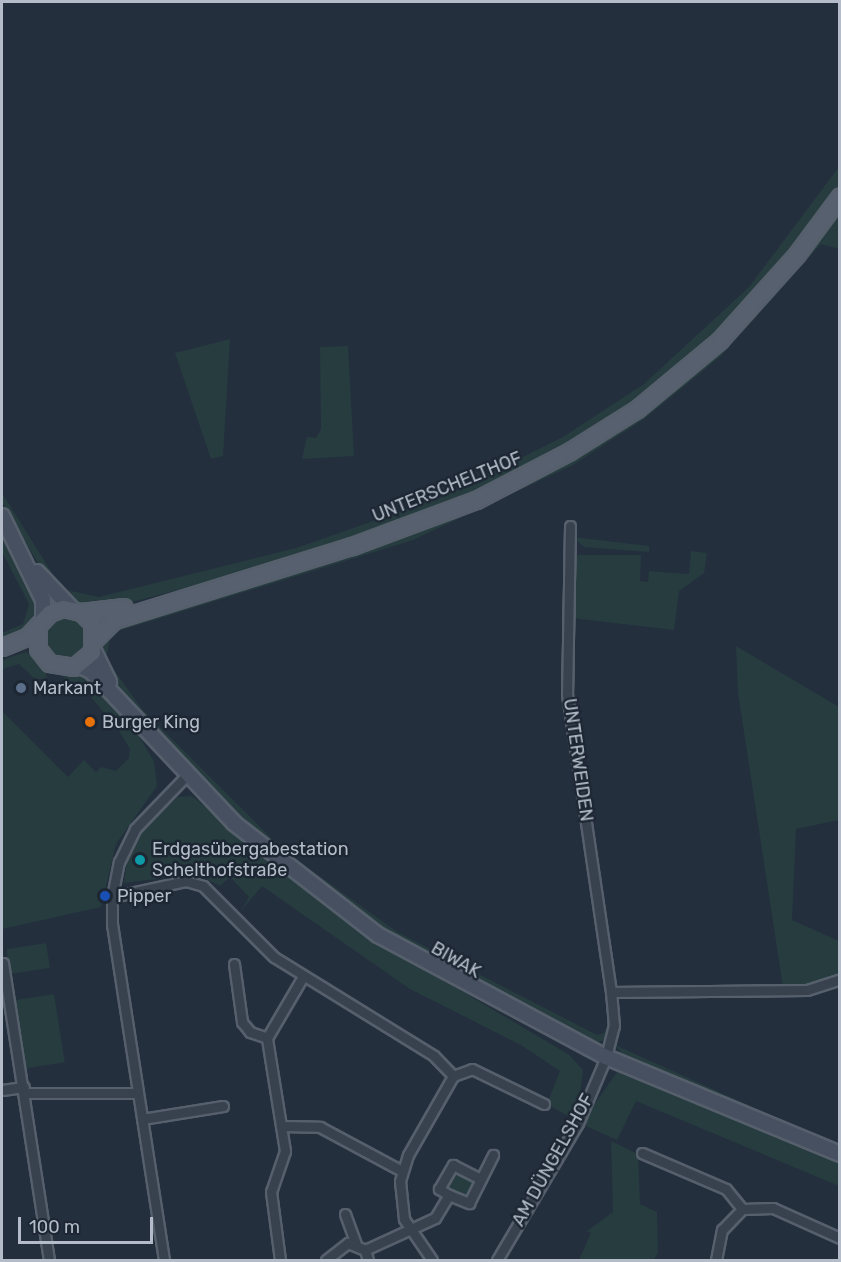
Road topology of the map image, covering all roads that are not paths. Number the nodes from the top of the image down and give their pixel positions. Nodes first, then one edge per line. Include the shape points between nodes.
1 (840, 196) edge
2 (2, 516) edge
3 (570, 526) dead end
4 (13, 538) junction
5 (253, 576) junction
6 (76, 610) junction
7 (40, 622) junction
8 (94, 644) junction
9 (2, 647) edge
10 (38, 649) junction
11 (2, 657) edge
12 (78, 665) junction
13 (119, 699) junction
14 (186, 776) junction
15 (112, 897) junction
16 (3, 963) edge
17 (234, 964) dead end
18 (302, 978) junction
19 (840, 979) edge
20 (611, 992) junction
21 (267, 1038) junction
22 (606, 1058) junction
23 (453, 1076) junction
24 (2, 1090) edge
25 (24, 1090) junction
26 (138, 1093) junction
27 (544, 1104) dead end
28 (223, 1106) dead end
29 (142, 1119) junction
30 (280, 1126) junction
31 (642, 1153) dead end
32 (840, 1154) edge
33 (493, 1155) dead end
34 (402, 1171) junction
35 (481, 1179) junction
36 (449, 1195) junction
37 (742, 1209) junction
38 (345, 1214) dead end
39 (409, 1231) junction
40 (840, 1238) edge
41 (356, 1244) junction
42 (365, 1250) junction
43 (49, 1260) edge
44 (164, 1260) edge
45 (280, 1260) edge
46 (326, 1260) edge
47 (368, 1260) edge
48 (432, 1260) edge
49 (497, 1260) edge
50 (716, 1260) edge

1 - 5 main road, UNTERSCHELTHOF via 751,307 637,409 526,477 476,500
2 - 4 street
3 - 20 street, UNTERWEIDEN via 567,694
4 - 6 street via 52,593
4 - 7 street via 43,600
5 - 6 main road, UNTERSCHELTHOF via 103,613
5 - 8 main road, UNTERSCHELTHOF via 109,622
6 - 7 main road via 55,610
6 - 8 main road
7 - 9 main road
7 - 10 main road
8 - 12 main road
8 - 13 street, BIWAK
10 - 11 main road
10 - 12 main road via 58,667
12 - 13 street, BIWAK
13 - 14 street, BIWAK
14 - 15 street via 135,829 120,862
14 - 22 street, BIWAK via 275,859 378,935
15 - 18 street via 198,883
15 - 26 street
16 - 25 street
17 - 21 street via 242,1022 250,1032
18 - 21 street
18 - 23 street via 434,1056
19 - 20 street via 807,990
20 - 22 street, UNTERWEIDEN via 614,1026
21 - 30 street
22 - 32 street, BIWAK
22 - 49 street, AM DÜNGELSHOF via 578,1123
23 - 27 street via 472,1069
23 - 34 street
24 - 25 street
25 - 26 street
25 - 43 street
26 - 29 street
28 - 29 street
29 - 44 street
30 - 34 street via 320,1127
30 - 45 street via 285,1158 271,1192
31 - 37 street via 726,1189
33 - 35 street
34 - 39 street via 400,1193
35 - 36 street via 469,1203
35 - 36 street via 453,1165 439,1189
36 - 39 street via 435,1218
37 - 40 street via 772,1208
37 - 50 street via 722,1230
38 - 41 street
39 - 42 street
39 - 48 street
41 - 42 street
41 - 46 street via 340,1247
42 - 47 street

